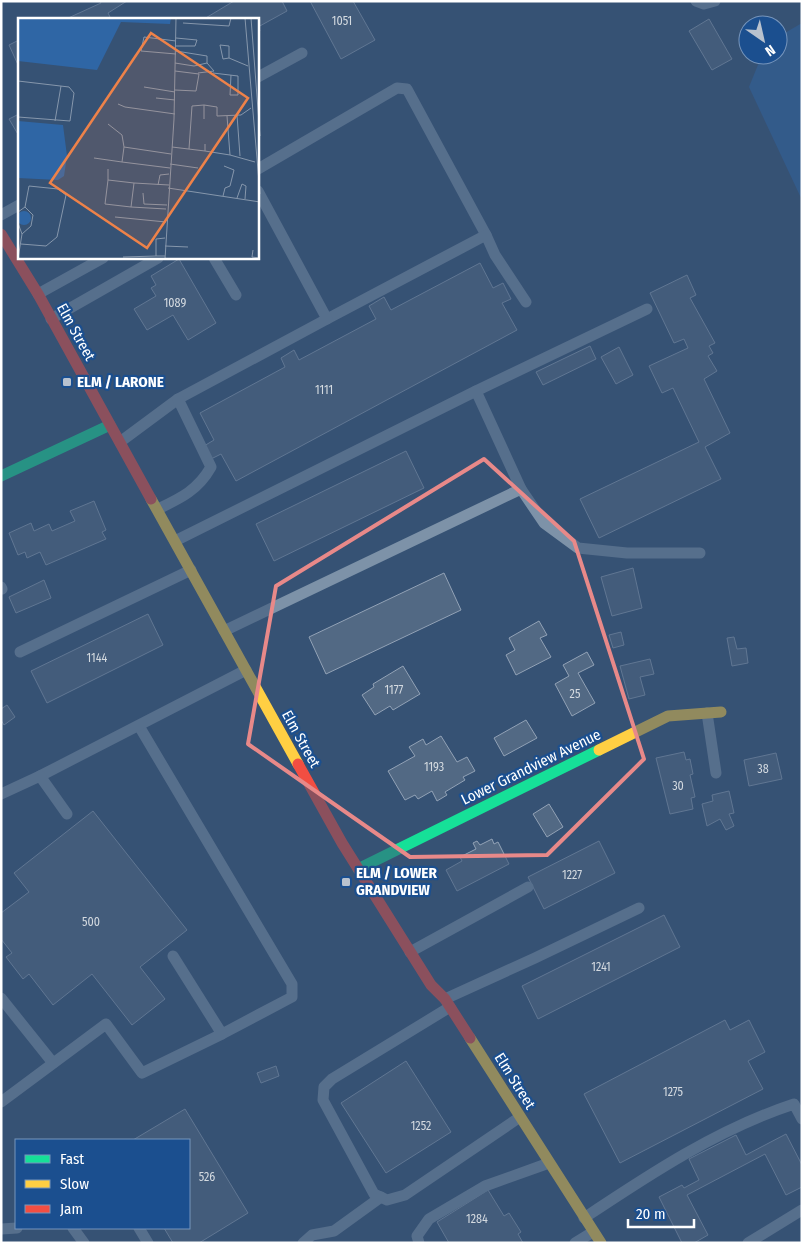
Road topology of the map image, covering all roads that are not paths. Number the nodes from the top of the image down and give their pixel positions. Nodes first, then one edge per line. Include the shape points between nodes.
1 (696, 1) edge
2 (715, 1) edge
3 (302, 53) dead end
4 (259, 76) edge
5 (259, 168) edge
6 (259, 193) edge
7 (18, 206) edge
8 (1, 215) edge
9 (1, 234) edge
10 (486, 234) junction
11 (101, 259) edge
12 (156, 259) edge
13 (215, 259) edge
14 (38, 294) junction
15 (236, 295) dead end
16 (526, 302) dead end
17 (647, 309) dead end
18 (51, 319) junction
19 (327, 319) junction
20 (476, 391) junction
21 (178, 399) junction
22 (110, 425) junction
23 (120, 442) junction
24 (1, 476) edge
25 (521, 489) junction
26 (158, 509) junction
27 (175, 541) junction
28 (700, 553) dead end
29 (190, 570) junction
30 (224, 631) junction
31 (20, 652) dead end
32 (246, 670) junction
33 (722, 712) dead end
34 (707, 713) junction
35 (139, 726) junction
36 (716, 773) dead end
37 (40, 776) junction
38 (1, 794) edge
39 (66, 814) dead end
40 (358, 869) junction
41 (528, 887) dead end
42 (640, 908) dead end
43 (410, 952) junction
44 (173, 956) dead end
45 (1, 998) edge
46 (447, 1003) junction
47 (222, 1034) junction
48 (53, 1063) junction
49 (1, 1102) edge
50 (520, 1117) junction
51 (802, 1119) edge
52 (549, 1163) junction
53 (381, 1197) junction
54 (802, 1210) edge
55 (584, 1218) junction
56 (15, 1228) edge
57 (1, 1229) edge
58 (74, 1229) edge
59 (140, 1229) edge
60 (593, 1232) junction
61 (84, 1243) edge
62 (148, 1243) edge
63 (303, 1243) edge
64 (419, 1243) edge
65 (575, 1243) edge
66 (601, 1243) edge
67 (748, 1243) edge

1 - 2 lane via 704,4
3 - 4 lane
5 - 10 lane via 397,88 407,89
6 - 19 lane
7 - 8 lane
9 - 14 main road, Elm Street
10 - 16 lane via 495,255
10 - 19 lane
11 - 14 lane
12 - 18 lane
13 - 15 lane
14 - 18 main road, Elm Street
17 - 20 lane
18 - 22 main road, Elm Street
19 - 21 lane
20 - 25 lane
20 - 27 lane
21 - 23 lane
21 - 26 lane via 211,467 189,493
22 - 23 main road, Elm Street
22 - 24 main road
23 - 26 main road, Elm Street
25 - 28 lane via 544,523 578,548 627,553
25 - 30 lane
26 - 27 main road, Elm Street
27 - 29 main road, Elm Street
29 - 30 main road, Elm Street
29 - 31 lane
30 - 32 main road, Elm Street
32 - 35 lane
32 - 40 main road, Elm Street
33 - 34 main road, Lower Grandview Avenue
34 - 36 lane
34 - 40 main road, Lower Grandview Avenue via 668,716
35 - 37 lane
35 - 47 lane via 292,984 292,997
37 - 38 lane
37 - 39 lane
40 - 43 main road, Elm Street
41 - 43 lane
42 - 46 lane
43 - 46 main road, Elm Street
44 - 47 lane
45 - 48 lane
46 - 50 main road, Elm Street
46 - 53 lane via 324,1087 323,1100 374,1194
47 - 48 lane via 142,1073 106,1024
48 - 49 lane
50 - 52 main road, Elm Street
50 - 53 lane via 405,1195 387,1200
51 - 55 lane via 794,1104 763,1115 708,1141 643,1178
52 - 55 main road, Elm Street
52 - 64 lane via 485,1186 429,1219 417,1236
53 - 63 lane via 334,1231 312,1235
54 - 67 lane
55 - 60 main road, Elm Street
56 - 57 lane
58 - 61 lane
59 - 62 lane
60 - 65 lane
60 - 66 main road, Elm Street

